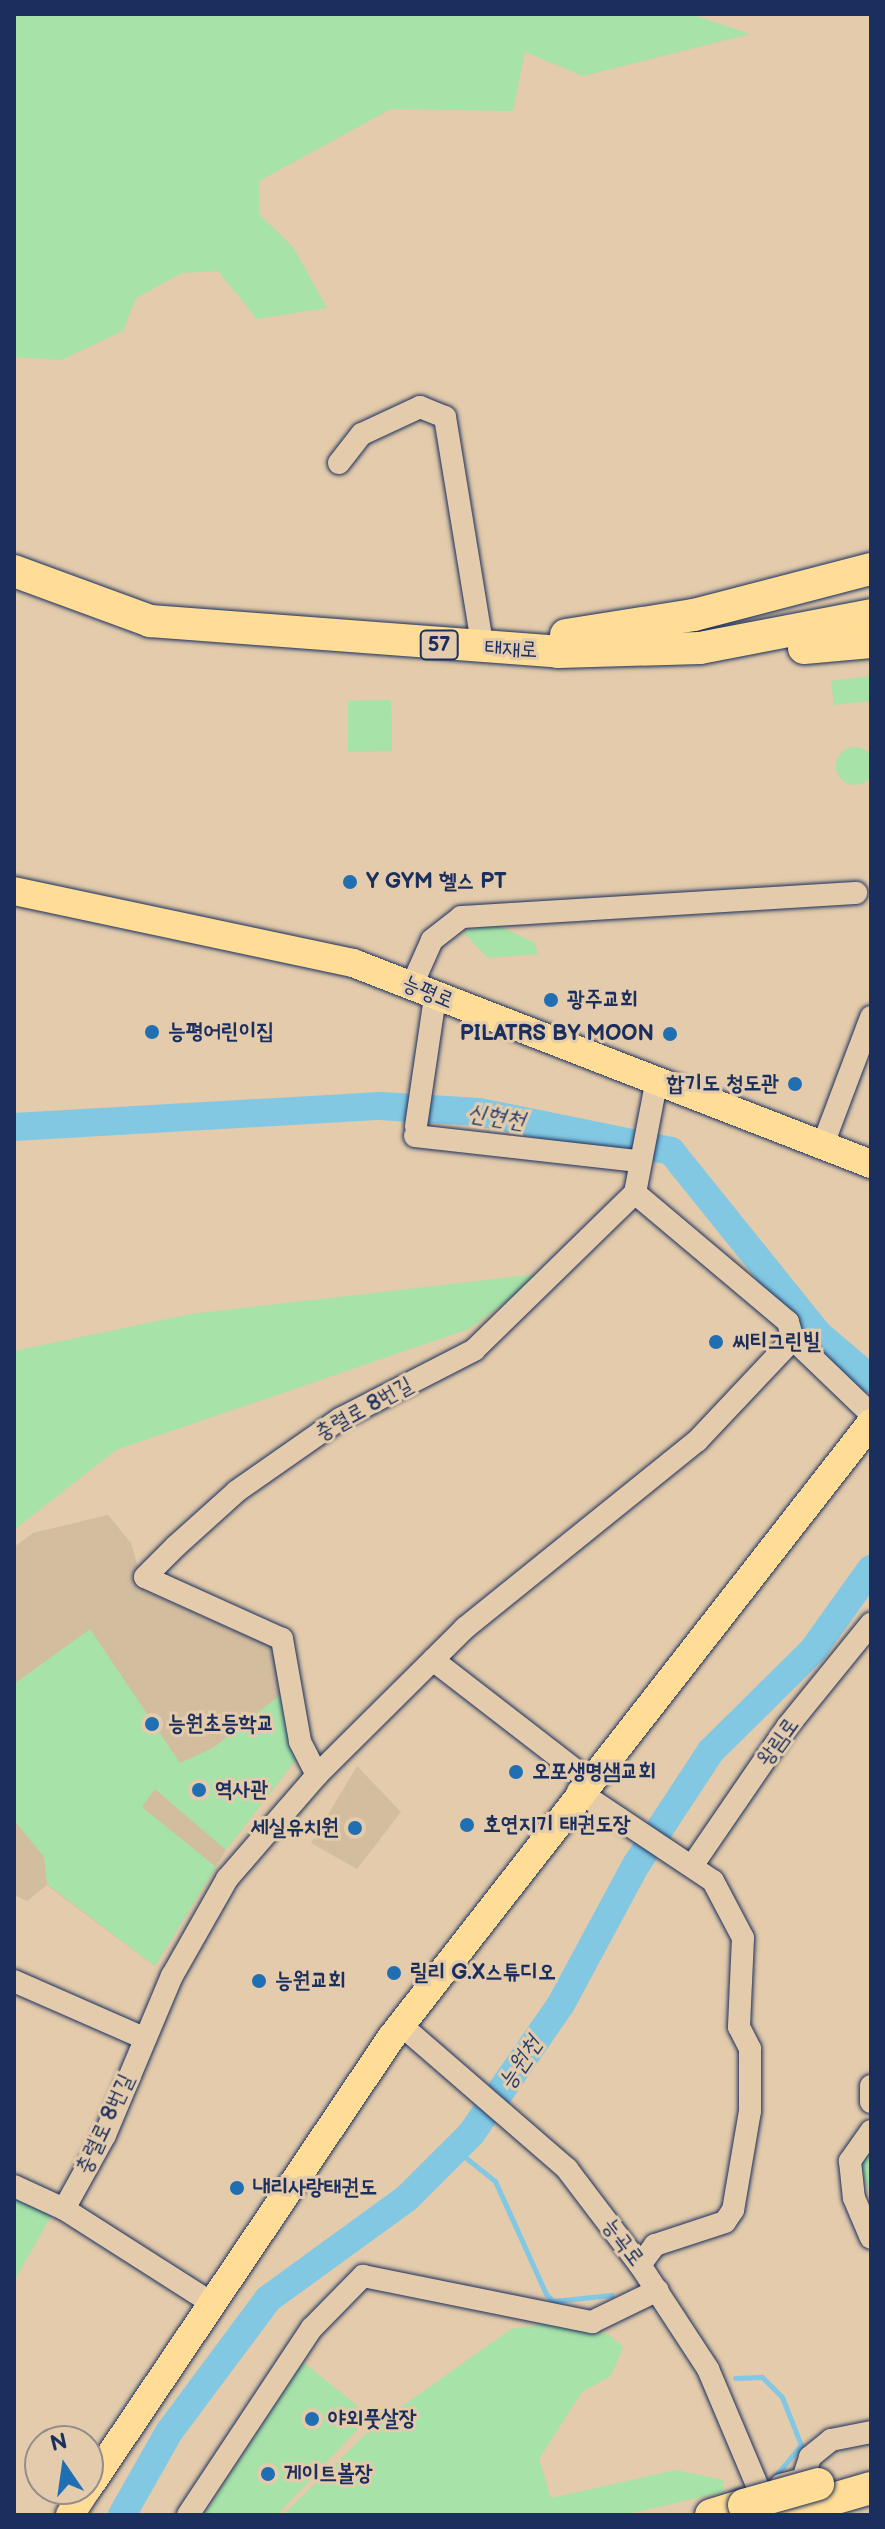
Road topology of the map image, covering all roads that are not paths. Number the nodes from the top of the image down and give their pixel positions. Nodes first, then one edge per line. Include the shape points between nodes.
1 (339, 463) dead end
2 (14, 560) edge
3 (871, 569) edge
4 (14, 571) edge
5 (871, 603) edge
6 (871, 615) edge
7 (481, 637) junction
8 (871, 642) edge
9 (558, 644) junction
10 (14, 891) edge
11 (856, 893) dead end
12 (424, 991) junction
13 (871, 1017) edge
14 (656, 1084) junction
15 (822, 1147) junction
16 (641, 1150) junction
17 (871, 1164) edge
18 (635, 1193) junction
19 (793, 1339) junction
20 (871, 1414) edge
21 (871, 1423) edge
22 (871, 1624) edge
23 (433, 1660) junction
24 (317, 1775) junction
25 (587, 1792) junction
26 (690, 1863) junction
27 (14, 1981) edge
28 (401, 2025) junction
29 (144, 2038) junction
30 (871, 2086) edge
31 (871, 2102) edge
32 (871, 2131) edge
33 (14, 2186) edge
34 (64, 2209) junction
35 (871, 2238) edge
36 (640, 2265) junction
37 (658, 2290) junction
38 (210, 2302) junction
39 (871, 2432) edge
40 (104, 2464) edge
41 (871, 2469) edge
42 (871, 2488) edge
43 (821, 2492) junction
44 (763, 2506) edge
45 (188, 2515) edge
46 (711, 2515) edge

1 - 7 street via 362,434 420,407 445,417
2 - 7 highway, 태재로 / 57 via 150,607
3 - 9 highway
4 - 9 highway, 태재로 / 57 via 150,621
5 - 9 highway, 태재로 / 57 via 698,635
6 - 9 highway, 태재로 / 57 via 700,648
7 - 9 highway, 태재로 / 57
8 - 9 highway via 678,660 592,660
10 - 12 main road, 능평로 via 353,963
11 - 12 street via 476,913 432,940
12 - 14 main road, 능평로
12 - 16 street via 424,1057 415,1131
13 - 15 street
14 - 15 main road, 능평로
14 - 16 street
15 - 17 main road, 능평로
16 - 18 street
18 - 19 street via 788,1322
18 - 24 street, 충렬로 8번길 via 474,1350 292,1452 237,1491 145,1577 282,1639 300,1741
19 - 20 street
19 - 23 street, 충렬로 8번길 via 697,1441
21 - 25 main road
22 - 26 street, 왕림로 via 788,1726
23 - 24 street, 충렬로 8번길
23 - 25 street
24 - 29 street, 충렬로 8번길 via 227,1879
25 - 26 street
25 - 28 main road
26 - 36 street via 713,1881 742,1926 739,2027 750,2049 750,2111 725,2222 655,2245
27 - 29 street
28 - 36 street, 능곡로 via 538,2144
28 - 38 main road
29 - 34 street, 충렬로 8번길 via 105,2135
30 - 31 street
32 - 35 street via 850,2161 854,2198
33 - 34 street
34 - 38 street
36 - 37 street, 능곡로
37 - 44 street, 능곡로 via 708,2369
37 - 45 street via 592,2322 363,2276 312,2328
38 - 40 main road
39 - 44 street via 831,2440 810,2457 803,2479
41 - 43 highway
42 - 43 highway
43 - 44 highway, bridge
44 - 46 highway

